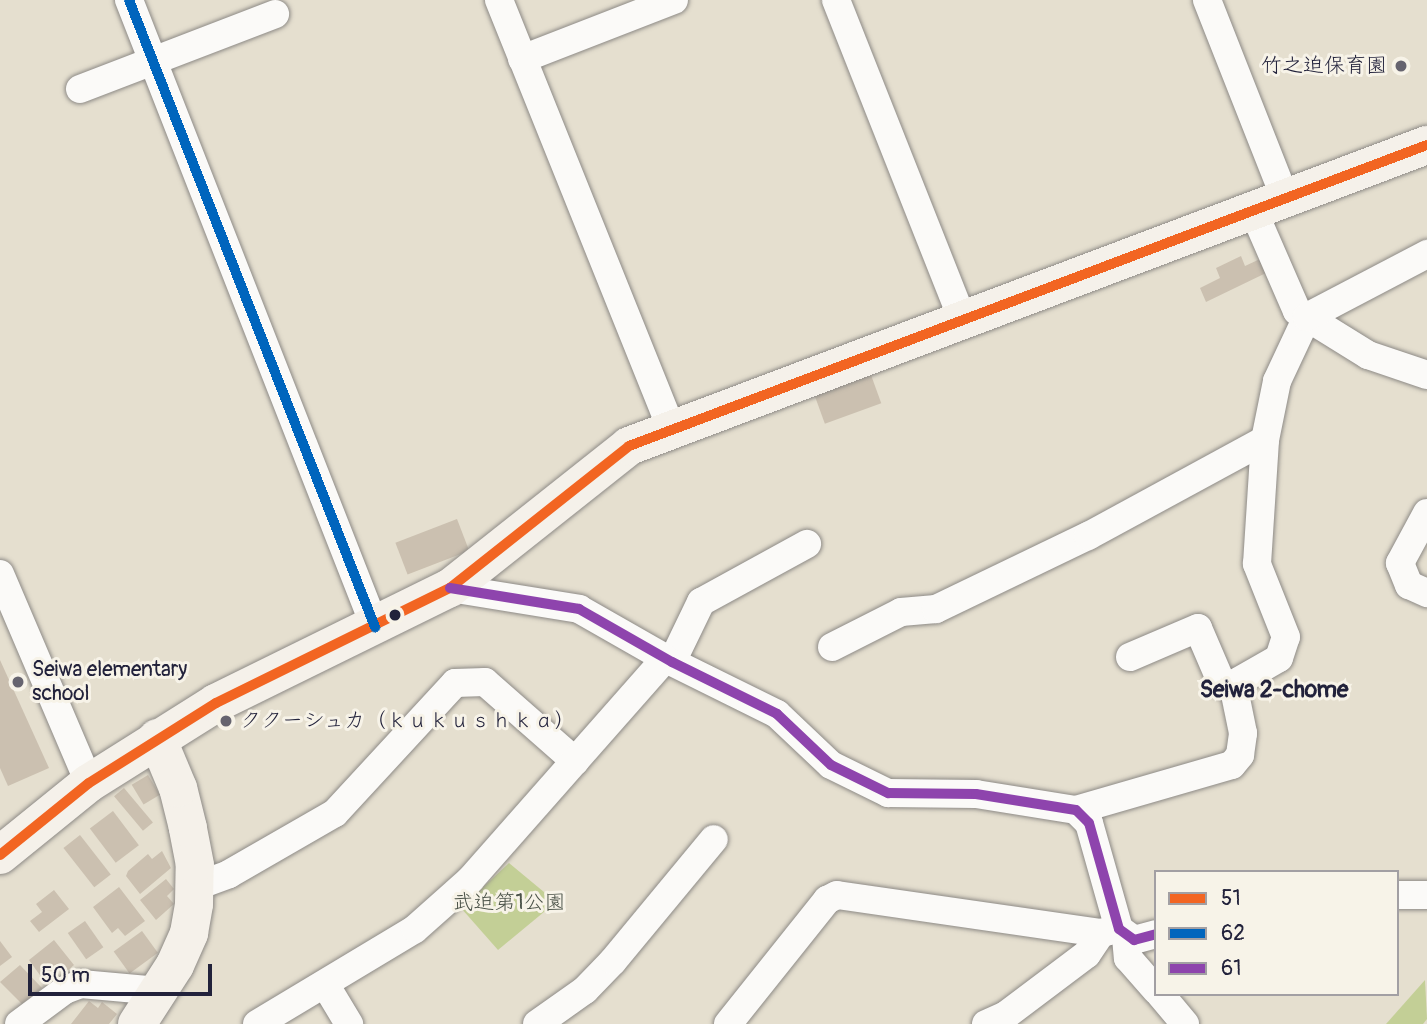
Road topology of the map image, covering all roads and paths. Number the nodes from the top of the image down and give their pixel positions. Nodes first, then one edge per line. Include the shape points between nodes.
1 (499, 0) edge
2 (674, 0) edge
3 (836, 0) edge
4 (1207, 0) edge
5 (133, 1) edge
6 (275, 14) dead end
7 (522, 59) junction
8 (153, 61) junction
9 (80, 89) dead end
10 (1427, 145) edge
11 (1269, 204) junction
12 (1427, 254) edge
13 (1307, 317) junction
14 (962, 318) junction
15 (1427, 375) edge
16 (671, 427) junction
17 (1265, 440) junction
18 (1427, 513) edge
19 (807, 544) dead end
20 (0, 574) edge
21 (450, 589) junction
22 (1427, 593) edge
23 (375, 627) junction
24 (832, 647) dead end
25 (1130, 657) dead end
26 (669, 661) junction
27 (1234, 690) junction
28 (157, 738) junction
29 (575, 761) junction
30 (89, 783) junction
31 (1076, 810) junction
32 (714, 839) dead end
33 (0, 855) edge
34 (194, 887) junction
35 (1399, 895) edge
36 (1427, 895) edge
37 (1115, 933) junction
38 (1154, 935) edge
39 (325, 984) junction
40 (1154, 988) edge
41 (159, 991) junction
42 (1162, 996) edge
43 (19, 1024) edge
44 (137, 1024) edge
45 (257, 1024) edge
46 (349, 1024) edge
47 (537, 1024) edge
48 (728, 1024) edge
49 (986, 1024) edge
50 (1185, 1024) edge

1 - 7 street
2 - 7 street
3 - 14 street
4 - 11 street
5 - 8 street
6 - 8 street
7 - 16 street
8 - 9 street
8 - 23 street
10 - 11 street
11 - 13 street via 1297,311
11 - 14 street
12 - 13 street
13 - 15 street via 1368,355
13 - 17 street via 1277,381
14 - 16 street
16 - 21 street via 629,446 592,472
17 - 24 street via 1088,536 936,609 901,612
17 - 27 street via 1257,564 1286,637 1285,650
18 - 22 street via 1401,563 1409,584
19 - 26 street via 701,601
20 - 30 street
21 - 23 street
21 - 26 street via 579,609
23 - 28 street via 216,703
25 - 27 street via 1198,628 1222,684
26 - 29 street
26 - 31 street via 777,714 831,765 888,793 976,794
27 - 31 street via 1244,744 1232,765
28 - 30 street
28 - 34 street via 185,815
29 - 34 street via 485,682 455,683 335,813 229,874
29 - 39 street via 452,897 415,929
30 - 33 street
31 - 37 street via 1089,823
32 - 47 street via 613,961 585,990
34 - 41 street via 189,933
35 - 36 street
37 - 38 street via 1134,940
37 - 40 street via 1128,958
37 - 48 street via 837,895 827,900
37 - 49 street via 1006,1015
39 - 45 street
39 - 46 street
41 - 43 street via 81,984 65,990
41 - 44 street
42 - 50 street

